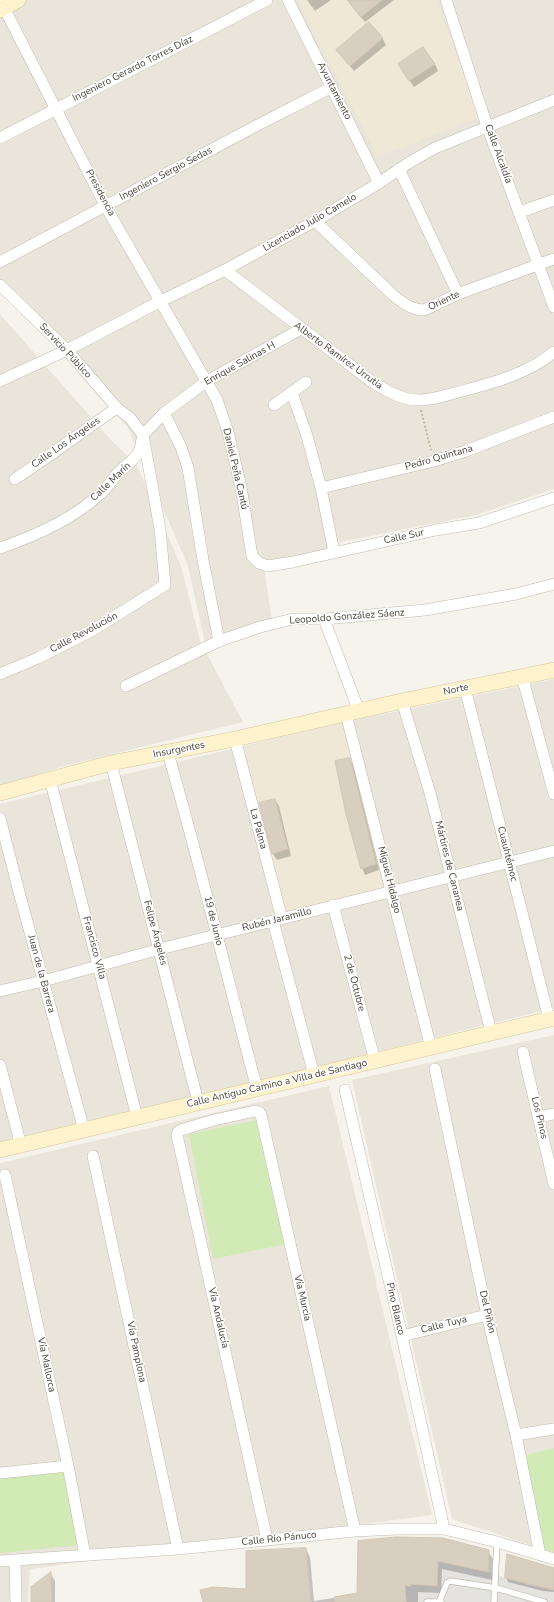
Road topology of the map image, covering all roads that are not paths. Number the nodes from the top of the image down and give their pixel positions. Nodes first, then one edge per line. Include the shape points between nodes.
1 (18, 0) edge
2 (267, 0) edge
3 (288, 0) edge
4 (446, 0) edge
5 (1, 6) edge
6 (332, 87) junction
7 (554, 100) edge
8 (57, 109) junction
9 (487, 126) junction
10 (0, 138) edge
11 (400, 169) junction
12 (379, 182) junction
13 (554, 200) edge
14 (106, 207) junction
15 (520, 212) junction
16 (315, 221) junction
17 (554, 259) edge
18 (0, 262) edge
19 (537, 264) junction
20 (225, 270) junction
21 (0, 285) edge
22 (458, 294) junction
23 (161, 301) junction
24 (554, 307) edge
25 (301, 329) junction
26 (67, 350) junction
27 (554, 352) edge
28 (207, 381) junction
29 (0, 382) edge
30 (306, 382) dead end
31 (292, 393) junction
32 (274, 405) dead end
33 (117, 408) junction
34 (164, 414) junction
35 (554, 417) edge
36 (143, 435) junction
37 (15, 479) dead end
38 (321, 488) junction
39 (554, 498) edge
40 (0, 548) edge
41 (334, 552) junction
42 (254, 560) joint
43 (554, 584) edge
44 (324, 619) junction
45 (219, 641) junction
46 (554, 670) edge
47 (0, 674) edge
48 (522, 676) junction
49 (126, 686) dead end
50 (465, 688) junction
51 (402, 701) junction
52 (353, 712) junction
53 (235, 739) junction
54 (168, 753) junction
55 (111, 764) junction
56 (50, 779) junction
57 (0, 793) edge
58 (554, 794) edge
59 (0, 818) edge
60 (554, 851) edge
61 (509, 862) junction
62 (452, 877) junction
63 (392, 891) junction
64 (333, 905) junction
65 (278, 920) junction
66 (216, 935) junction
67 (160, 949) junction
68 (99, 966) junction
69 (43, 981) junction
70 (0, 990) edge
71 (552, 1018) edge
72 (492, 1032) junction
73 (431, 1048) junction
74 (523, 1052) dead end
75 (375, 1061) junction
76 (0, 1065) edge
77 (435, 1069) dead end
78 (314, 1075) junction
79 (257, 1088) junction
80 (345, 1090) dead end
81 (198, 1102) junction
82 (554, 1114) edge
83 (138, 1117) junction
84 (539, 1117) junction
85 (214, 1120) joint
86 (84, 1130) junction
87 (21, 1146) junction
88 (0, 1150) edge
89 (93, 1156) dead end
90 (5, 1175) dead end
91 (554, 1184) edge
92 (487, 1315) junction
93 (402, 1336) junction
94 (554, 1429) edge
95 (516, 1435) junction
96 (68, 1466) junction
97 (0, 1473) edge
98 (444, 1529) junction
99 (355, 1531) junction
100 (267, 1540) junction
101 (497, 1542) junction
102 (178, 1549) junction
103 (86, 1555) junction
104 (540, 1555) junction
105 (554, 1559) edge
106 (16, 1560) junction
107 (0, 1561) edge
108 (496, 1588) junction
109 (16, 1602) edge
110 (427, 1602) edge
111 (440, 1602) edge
112 (494, 1602) edge
113 (544, 1602) edge

1 - 5 street
2 - 8 street, Ingeniero Gerardo Torres Díaz
3 - 6 street, Ayuntamiento
4 - 9 street, Calle Alcaldía
5 - 8 street, Presidencia
6 - 12 street, Ayuntamiento
6 - 14 street, Ingeniero Sergio Sedas
7 - 9 street, Licenciado Julio Camelo
8 - 10 street, Ingeniero Gerardo Torres Díaz
8 - 14 street, Presidencia
9 - 11 street, Licenciado Julio Camelo via 435,148
9 - 15 street, Calle Alcaldía
11 - 12 street, Licenciado Julio Camelo
11 - 22 street
12 - 16 street, Licenciado Julio Camelo
13 - 15 street
14 - 18 street, Ingeniero Sergio Sedas
14 - 23 street, Presidencia
15 - 19 street, Calle Alcaldía
16 - 20 street, Licenciado Julio Camelo
16 - 22 street, Oriente via 394,296 414,309 424,310
17 - 19 street, Oriente
19 - 22 street, Oriente
19 - 24 street, Calle Alcaldía
20 - 23 street, Licenciado Julio Camelo
20 - 25 street, Alberto Ramírez Urrutia
21 - 26 street, Servicio Público
23 - 26 street, Licenciado Julio Camelo
23 - 28 street, Presidencia
25 - 27 street, Alberto Ramírez Urrutia via 380,387 403,398 418,400 434,398 516,374
25 - 28 street, Enrique Salinas H
26 - 29 street
26 - 33 street, Servicio Público
28 - 34 street, Enrique Salinas H
28 - 42 street, Daniel Peña Cantú via 217,400 228,432
30 - 31 street
31 - 32 street
31 - 38 street
33 - 36 street, Servicio Público via 130,418
33 - 37 street, Calle Los Ángeles
34 - 36 street, Enrique Salinas H
34 - 45 street via 181,446 188,468
35 - 38 street, Pedro Quintana via 487,444 434,461
36 - 40 street, Calle Marín via 137,456 100,494 67,519
36 - 47 street, Calle Revolución via 160,529 164,585 93,630
38 - 41 street
39 - 41 street, Calle Sur via 479,523
41 - 42 street, Calle Sur via 274,566 262,565
43 - 44 street, Leopoldo González Sáenz via 516,594 425,610
44 - 45 street, Leopoldo González Sáenz via 293,619
44 - 52 street, Miguel Hidalgo
45 - 49 street, Leopoldo González Sáenz
46 - 48 street, Norte
48 - 50 street, Norte
48 - 58 street
50 - 51 street, Norte
50 - 61 street, Cuauhtémoc
51 - 52 street, Norte
51 - 62 street, Mártires de Cananea
52 - 53 street, Insurgentes
52 - 63 street, Miguel Hidalgo
53 - 54 street, Insurgentes
53 - 65 street, La Palma
54 - 55 street, Insurgentes
54 - 66 street, 19 de Junio
55 - 56 street, Insurgentes
55 - 67 street, Felipe Ángeles
56 - 57 street, Insurgentes
56 - 68 street, Francisco Villa
59 - 69 street, Juan de la Barrera
60 - 61 street, Rubén Jaramillo
61 - 62 street, Rubén Jaramillo
61 - 71 street, Cuauhtémoc
62 - 63 street, Rubén Jaramillo
62 - 72 street, Mártires de Cananea
63 - 64 street, Rubén Jaramillo
63 - 73 street, Miguel Hidalgo
64 - 65 street, Rubén Jaramillo
64 - 75 street, 2 de Octubre
65 - 66 street, Rubén Jaramillo
65 - 78 street, La Palma
66 - 67 street, Rubén Jaramillo
66 - 79 street, 19 de Junio
67 - 68 street, Rubén Jaramillo
67 - 81 street, Felipe Ángeles
68 - 69 street, Rubén Jaramillo
68 - 83 street, Francisco Villa
69 - 70 street, Rubén Jaramillo
69 - 86 street, Juan de la Barrera
71 - 72 street, Calle Antiguo Camino a Villa de Santiago
72 - 73 street, Calle Antiguo Camino a Villa de Santiago
73 - 75 street, Calle Antiguo Camino a Villa de Santiago
74 - 84 street, Los Pinos
75 - 78 street, Calle Antiguo Camino a Villa de Santiago
76 - 87 street
77 - 92 street, Del Piñón
78 - 79 street, Calle Antiguo Camino a Villa de Santiago
79 - 81 street, Calle Antiguo Camino a Villa de Santiago
80 - 93 street, Pino Blanco
81 - 83 street, Calle Antiguo Camino a Villa de Santiago
82 - 84 street
83 - 86 street, Calle Antiguo Camino a Villa de Santiago
84 - 91 street, Los Pinos
85 - 99 street, Vía Murcia via 255,1111 261,1116
85 - 100 street, Vía Andalucía via 181,1130 177,1136
86 - 87 street, Calle Antiguo Camino a Villa de Santiago
87 - 88 street, Calle Antiguo Camino a Villa de Santiago
89 - 102 street, Vía Pamplona
90 - 96 street, Vía Mallorca
92 - 93 street, Calle Tuya
92 - 95 street, Del Piñón
93 - 98 street, Pino Blanco
94 - 95 street
95 - 104 street, Del Piñón
96 - 97 street
96 - 103 street, Vía Mallorca
98 - 99 street, Calle Río Pánuco
98 - 101 street, Calle Río Pánuco
99 - 100 street, Calle Río Pánuco
100 - 102 street, Calle Río Pánuco
101 - 104 street, Calle Río Pánuco
101 - 108 lane
102 - 103 street, Calle Río Pánuco
103 - 106 street, Calle Río Pánuco
104 - 105 street, Calle Río Pánuco
106 - 107 street, Calle Río Pánuco
106 - 109 street
108 - 111 lane via 450,1581
108 - 112 lane
108 - 113 lane
110 - 111 lane

